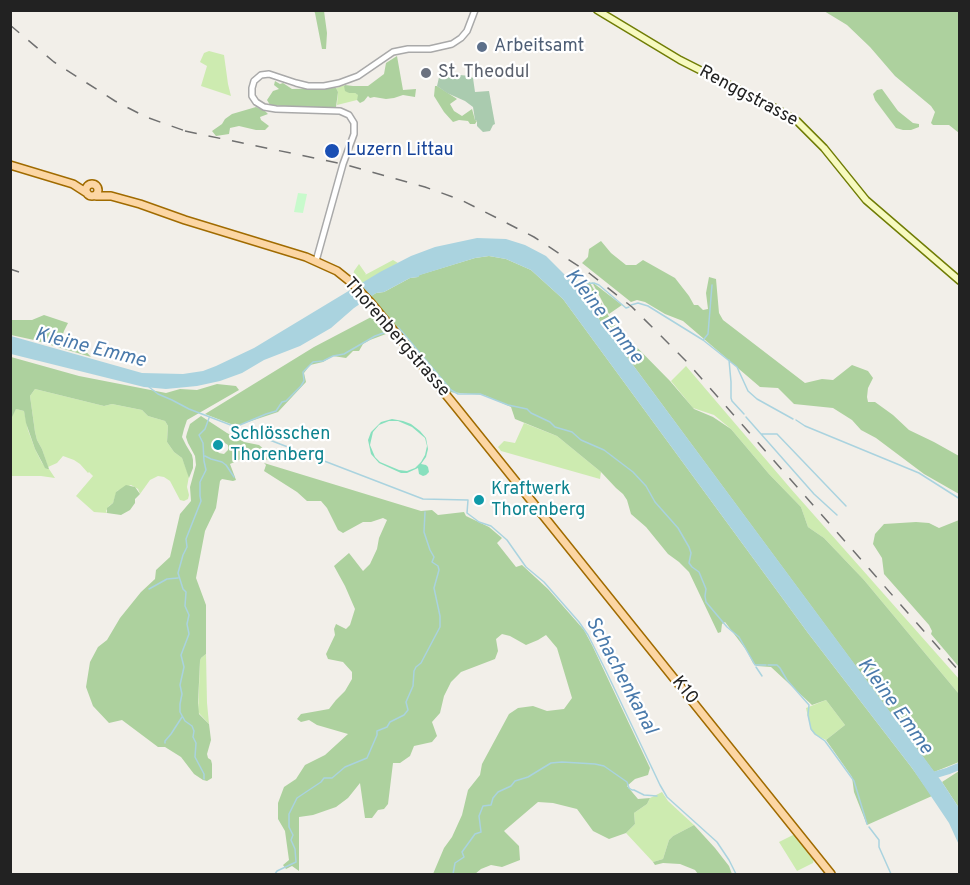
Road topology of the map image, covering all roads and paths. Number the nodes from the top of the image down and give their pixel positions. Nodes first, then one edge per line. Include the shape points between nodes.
1 (476, 10) edge
2 (597, 10) edge
3 (10, 165) edge
4 (74, 184) junction
5 (89, 185) junction
6 (97, 192) junction
7 (87, 193) junction
8 (316, 261) junction
9 (960, 281) edge
10 (537, 508) joint
11 (831, 874) edge

1 - 8 street via 467,31 456,41 441,48 391,53 358,76 336,84 308,86 268,74 253,84 253,97 264,107 340,111 354,121 354,134
2 - 9 main road, Renggstrasse via 688,65 797,121 866,200
3 - 4 main road
4 - 5 main road
4 - 7 main road
5 - 6 main road via 94,184
5 - 7 main road
6 - 7 main road via 91,196
6 - 8 main road, Thorenbergstrasse
8 - 10 main road, Thorenbergstrasse via 337,271 371,303
10 - 11 main road, K10

